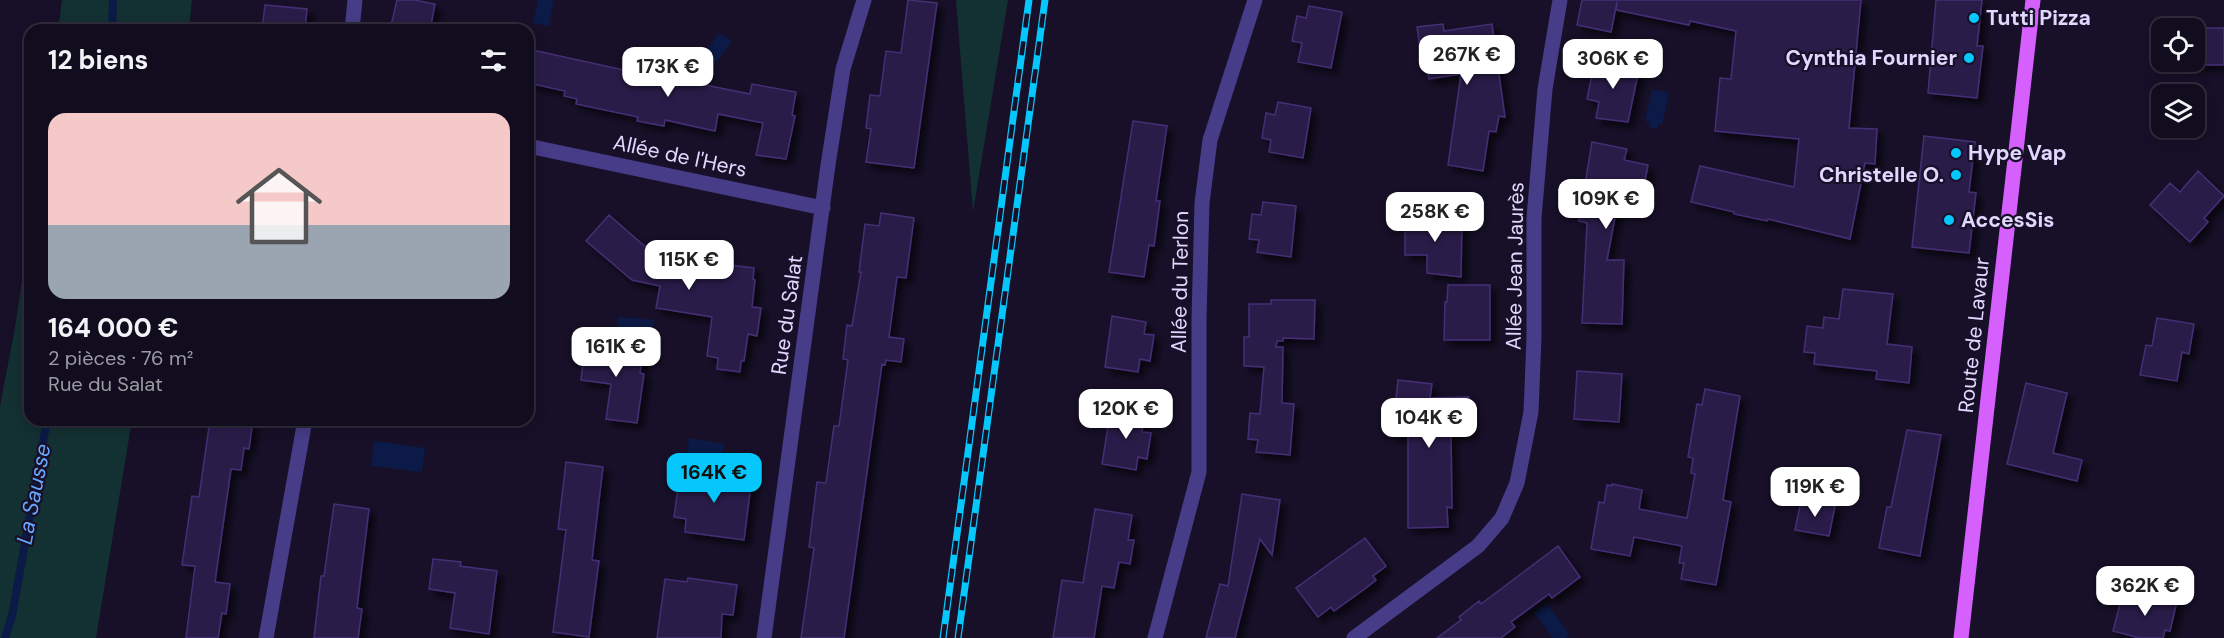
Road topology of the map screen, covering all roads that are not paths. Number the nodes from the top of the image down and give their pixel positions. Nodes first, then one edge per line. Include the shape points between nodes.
1 (356, 0) edge
2 (864, 0) edge
3 (1255, 0) edge
4 (1560, 0) edge
5 (2032, 0) edge
6 (353, 24) edge
7 (534, 147) edge
8 (823, 208) junction
9 (303, 426) edge
10 (267, 638) edge
11 (764, 638) edge
12 (1155, 638) edge
13 (1354, 638) edge
14 (1961, 638) edge

1 - 6 street
2 - 8 street, Rue du Salat via 843,69
3 - 12 street, Allée du Terlon via 1210,140 1202,203 1199,472
4 - 13 street, Allée Jean Jaurès via 1545,89 1534,218 1531,411 1517,483 1502,518 1478,546
5 - 14 main road, Route de Lavaur
7 - 8 street, Allée de l'Hers
8 - 11 street, Rue du Salat
9 - 10 street

